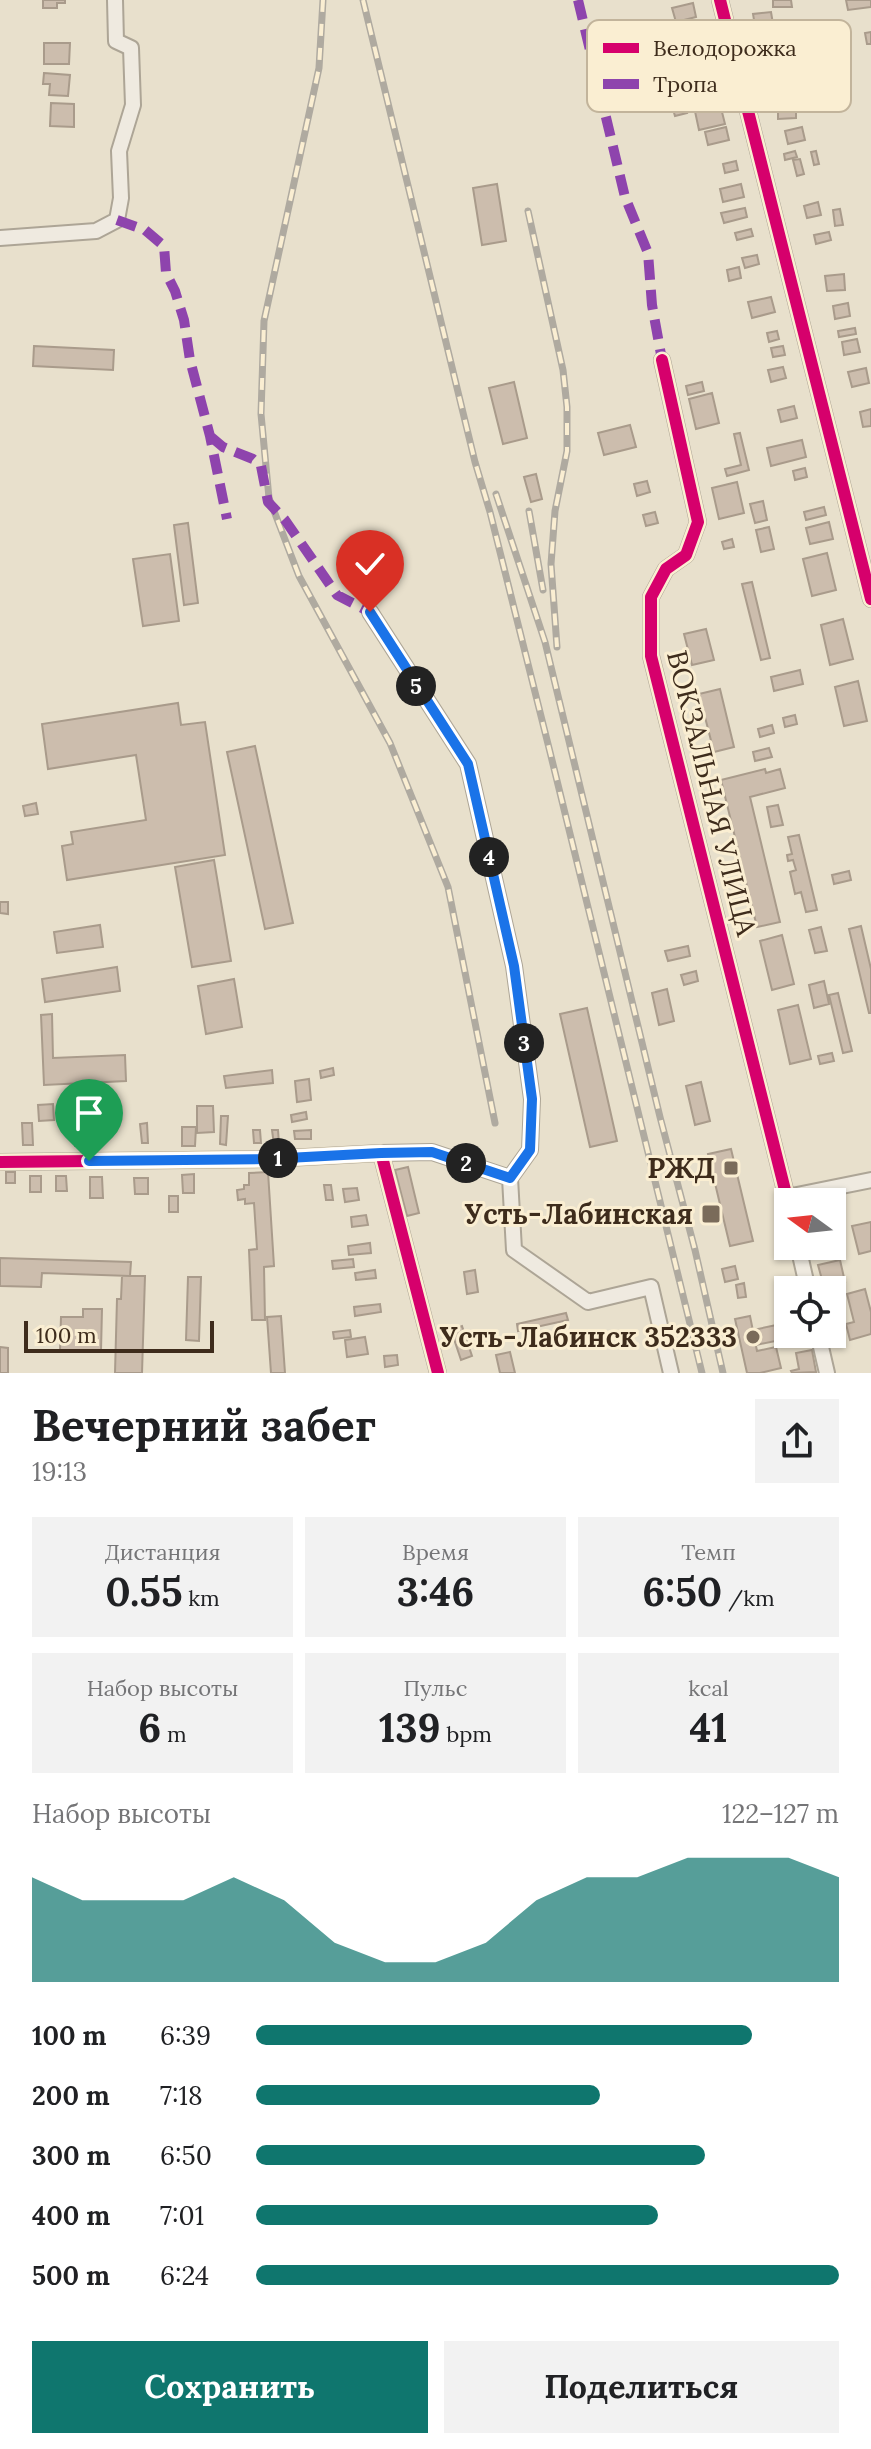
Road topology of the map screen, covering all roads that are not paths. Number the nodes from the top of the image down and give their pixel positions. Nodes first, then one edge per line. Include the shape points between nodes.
1 (115, 0) edge
2 (720, 0) edge
3 (725, 20) edge
4 (748, 112) edge
5 (0, 238) edge
6 (662, 360) dead end
7 (871, 599) edge
8 (370, 612) dead end
9 (381, 1153) junction
10 (0, 1162) edge
11 (510, 1178) junction
12 (871, 1180) edge
13 (785, 1188) edge
14 (836, 1188) edge
15 (821, 1348) edge
16 (438, 1373) edge
17 (671, 1373) edge
18 (827, 1373) edge

1 - 5 street via 116,41 131,48 133,105 119,151 117,220 96,231
2 - 3 street
4 - 7 street
6 - 13 street, ВОКЗАЛЬНАЯ УЛИЦА via 698,522 686,555 666,569 651,597 651,656
8 - 11 street via 468,764 514,966 532,1099 530,1150
9 - 10 street
9 - 11 street via 432,1152
9 - 16 street
11 - 17 street via 514,1250 588,1302 651,1287
12 - 14 street
15 - 18 street

